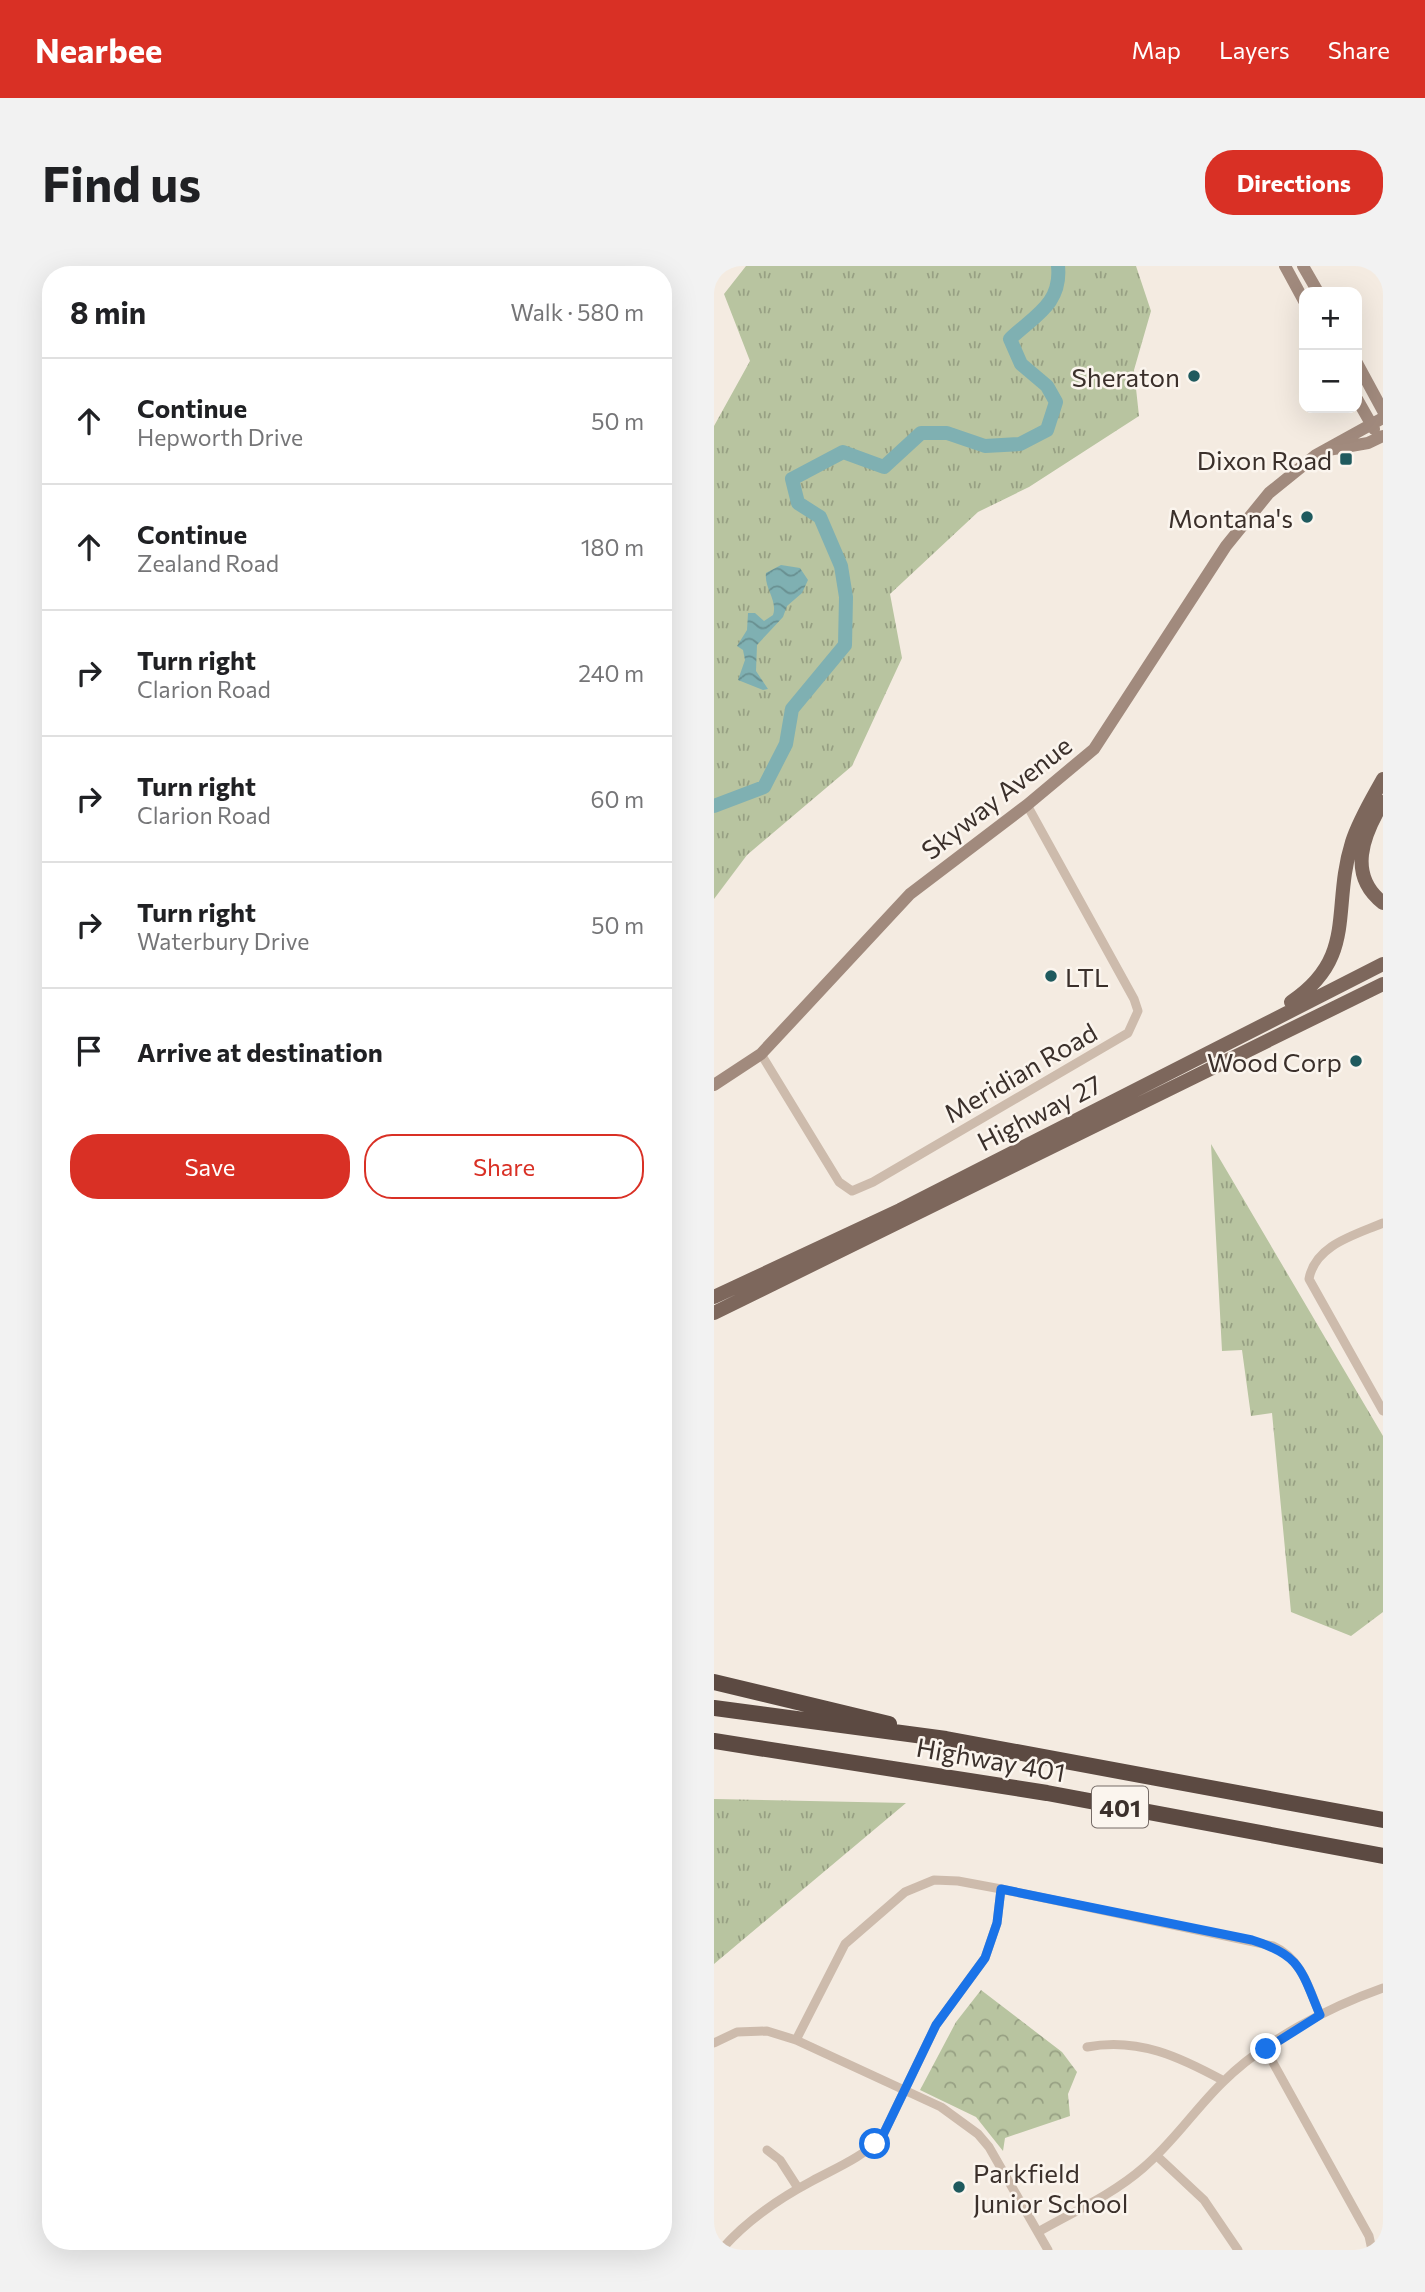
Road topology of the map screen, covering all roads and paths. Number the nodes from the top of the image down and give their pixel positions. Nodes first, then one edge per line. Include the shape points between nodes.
1 (1285, 266) edge
2 (1303, 266) edge
3 (1315, 287) edge
4 (1299, 292) edge
5 (1362, 372) edge
6 (1362, 404) edge
7 (1383, 411) edge
8 (1377, 421) edge
9 (1382, 439) edge
10 (1324, 451) junction
11 (1383, 779) edge
12 (1383, 802) edge
13 (1027, 805) junction
14 (1383, 903) edge
15 (1383, 964) edge
16 (1383, 984) edge
17 (1383, 990) edge
18 (1359, 997) junction
19 (1265, 1024) junction
20 (761, 1054) junction
21 (714, 1085) edge
22 (1383, 1223) edge
23 (714, 1297) edge
24 (714, 1313) edge
25 (1383, 1411) edge
26 (714, 1682) edge
27 (714, 1708) edge
28 (946, 1739) junction
29 (714, 1741) edge
30 (1383, 1820) edge
31 (1383, 1856) edge
32 (1001, 1889) junction
33 (1383, 1988) edge
34 (1320, 2015) junction
35 (796, 2040) junction
36 (714, 2043) edge
37 (1087, 2047) dead end
38 (1266, 2049) junction
39 (1224, 2081) junction
40 (904, 2090) junction
41 (767, 2150) dead end
42 (1157, 2156) junction
43 (798, 2188) junction
44 (1038, 2232) junction
45 (721, 2250) edge
46 (1048, 2250) edge
47 (1238, 2250) edge
48 (1372, 2250) edge

1 - 4 street
2 - 3 street
5 - 7 street
6 - 8 street
8 - 9 street
8 - 10 street, Skyway Avenue
9 - 10 street, Skyway Avenue
10 - 13 street, Skyway Avenue via 1289,474 1252,512 1094,749
11 - 19 main road via 1352,842 1338,940 1329,965 1311,989
12 - 14 main road via 1370,824 1360,861 1370,890
13 - 20 street, Skyway Avenue via 910,894
13 - 20 street, Meridian Road via 1134,999 1137,1017 1128,1033 852,1191 839,1182
15 - 19 main road, Highway 27
16 - 18 main road, Highway 27
17 - 18 main road
18 - 24 main road, Highway 27
19 - 23 main road, Highway 27 via 900,1210
20 - 21 street, Skyway Avenue
22 - 25 street via 1327,1249 1314,1262 1309,1279
26 - 28 highway
27 - 28 highway, Highway 401 / 401
28 - 30 highway, Highway 401 / 401
29 - 31 highway, Highway 401 / 401 via 1047,1793
32 - 34 street via 1273,1946 1300,1968
32 - 35 street via 934,1880 905,1892 845,1944
32 - 40 street via 997,1923 985,1958 936,2025
33 - 34 street
34 - 38 street
35 - 36 street via 767,2031 737,2032
35 - 40 street
37 - 39 street via 1110,2042 1168,2052
38 - 39 street
38 - 48 street via 1369,2236
39 - 42 street
40 - 43 street via 875,2144
40 - 44 street via 941,2107 978,2134 1001,2163
41 - 43 street
42 - 44 street via 1121,2186
42 - 47 street via 1204,2200
43 - 45 street
44 - 46 street

